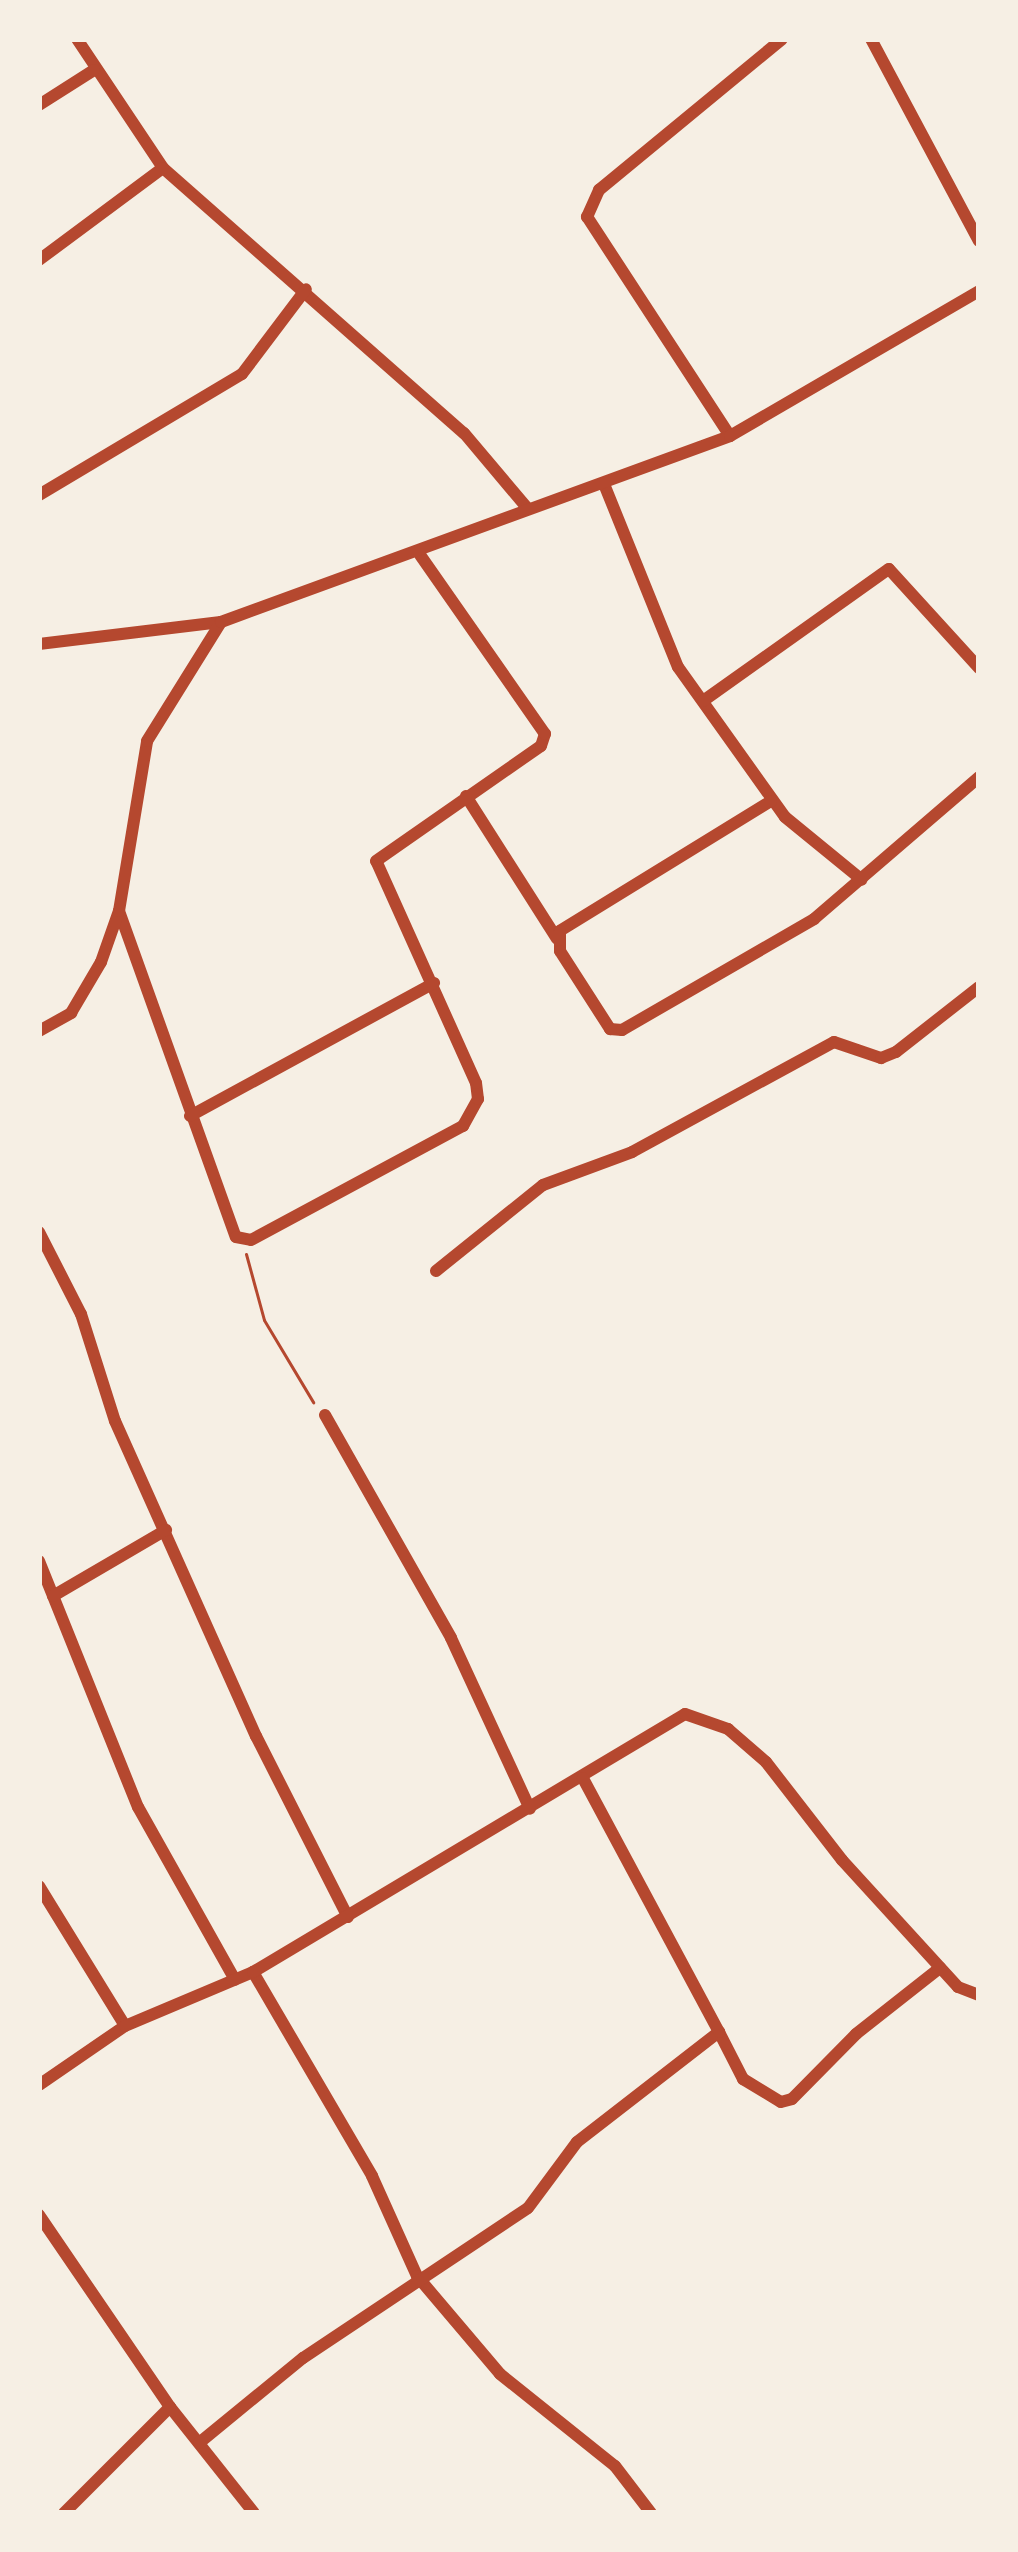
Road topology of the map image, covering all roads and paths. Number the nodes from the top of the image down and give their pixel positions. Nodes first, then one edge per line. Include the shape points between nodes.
1 (77, 39) edge
2 (782, 39) edge
3 (871, 39) edge
4 (94, 70) junction
5 (39, 105) edge
6 (163, 168) junction
7 (979, 241) edge
8 (39, 260) edge
9 (306, 289) junction
10 (979, 291) edge
11 (730, 436) junction
12 (604, 484) junction
13 (39, 495) edge
14 (528, 509) junction
15 (421, 555) junction
16 (220, 622) junction
17 (41, 641) edge
18 (979, 668) edge
19 (703, 701) junction
20 (979, 777) edge
21 (466, 796) junction
22 (771, 801) junction
23 (862, 880) junction
24 (118, 911) junction
25 (556, 939) junction
26 (434, 983) junction
27 (977, 994) edge
28 (39, 1031) edge
29 (190, 1116) junction
30 (39, 1232) edge
31 (243, 1241) junction
32 (436, 1271) dead end
33 (325, 1415) joint
34 (166, 1530) junction
35 (39, 1561) edge
36 (53, 1596) junction
37 (583, 1778) junction
38 (530, 1809) junction
39 (39, 1886) edge
40 (348, 1917) junction
41 (940, 1968) junction
42 (253, 1972) junction
43 (235, 1980) junction
44 (979, 1995) edge
45 (125, 2026) junction
46 (719, 2032) junction
47 (39, 2085) edge
48 (39, 2215) edge
49 (423, 2284) junction
50 (170, 2407) junction
51 (199, 2444) junction
52 (64, 2513) edge
53 (254, 2513) edge
54 (651, 2513) edge

1 - 4 street
2 - 11 street via 599,190 587,217
3 - 7 street
4 - 5 street
4 - 6 street
6 - 8 street
6 - 9 street
9 - 13 street via 242,374
9 - 14 street via 482,451
10 - 11 street
11 - 12 street
12 - 14 street
12 - 19 street via 664,640
14 - 15 street
15 - 16 street
15 - 21 street via 545,734 541,746
16 - 17 street
16 - 24 street via 147,741
18 - 19 street via 889,569
19 - 22 street
20 - 23 street
21 - 25 street
21 - 26 street via 376,861
22 - 23 street
22 - 25 street via 572,920
23 - 25 street via 788,936 622,1030 601,1022
24 - 28 street via 87,994
24 - 29 street
26 - 29 street
26 - 31 street via 476,1083 474,1112 463,1126
27 - 32 street via 896,1052 881,1058 834,1042 632,1151 543,1185
29 - 31 street via 231,1233
30 - 34 street via 81,1314 115,1421
31 - 33 path via 264,1320
33 - 38 street via 451,1638
34 - 36 street
34 - 40 street via 281,1790
35 - 36 street
36 - 43 street via 138,1808
37 - 38 street
37 - 41 street via 670,1718 704,1716 766,1762
37 - 46 street
38 - 40 street
39 - 45 street
40 - 42 street
41 - 44 street
41 - 46 street via 856,2034 792,2099 781,2102 743,2079
42 - 43 street
42 - 49 street via 371,2176
43 - 45 street
45 - 47 street
46 - 49 street via 577,2142 528,2208
48 - 50 street
49 - 51 street via 290,2367
49 - 54 street via 500,2374 634,2483
50 - 51 street
50 - 52 street
51 - 53 street

